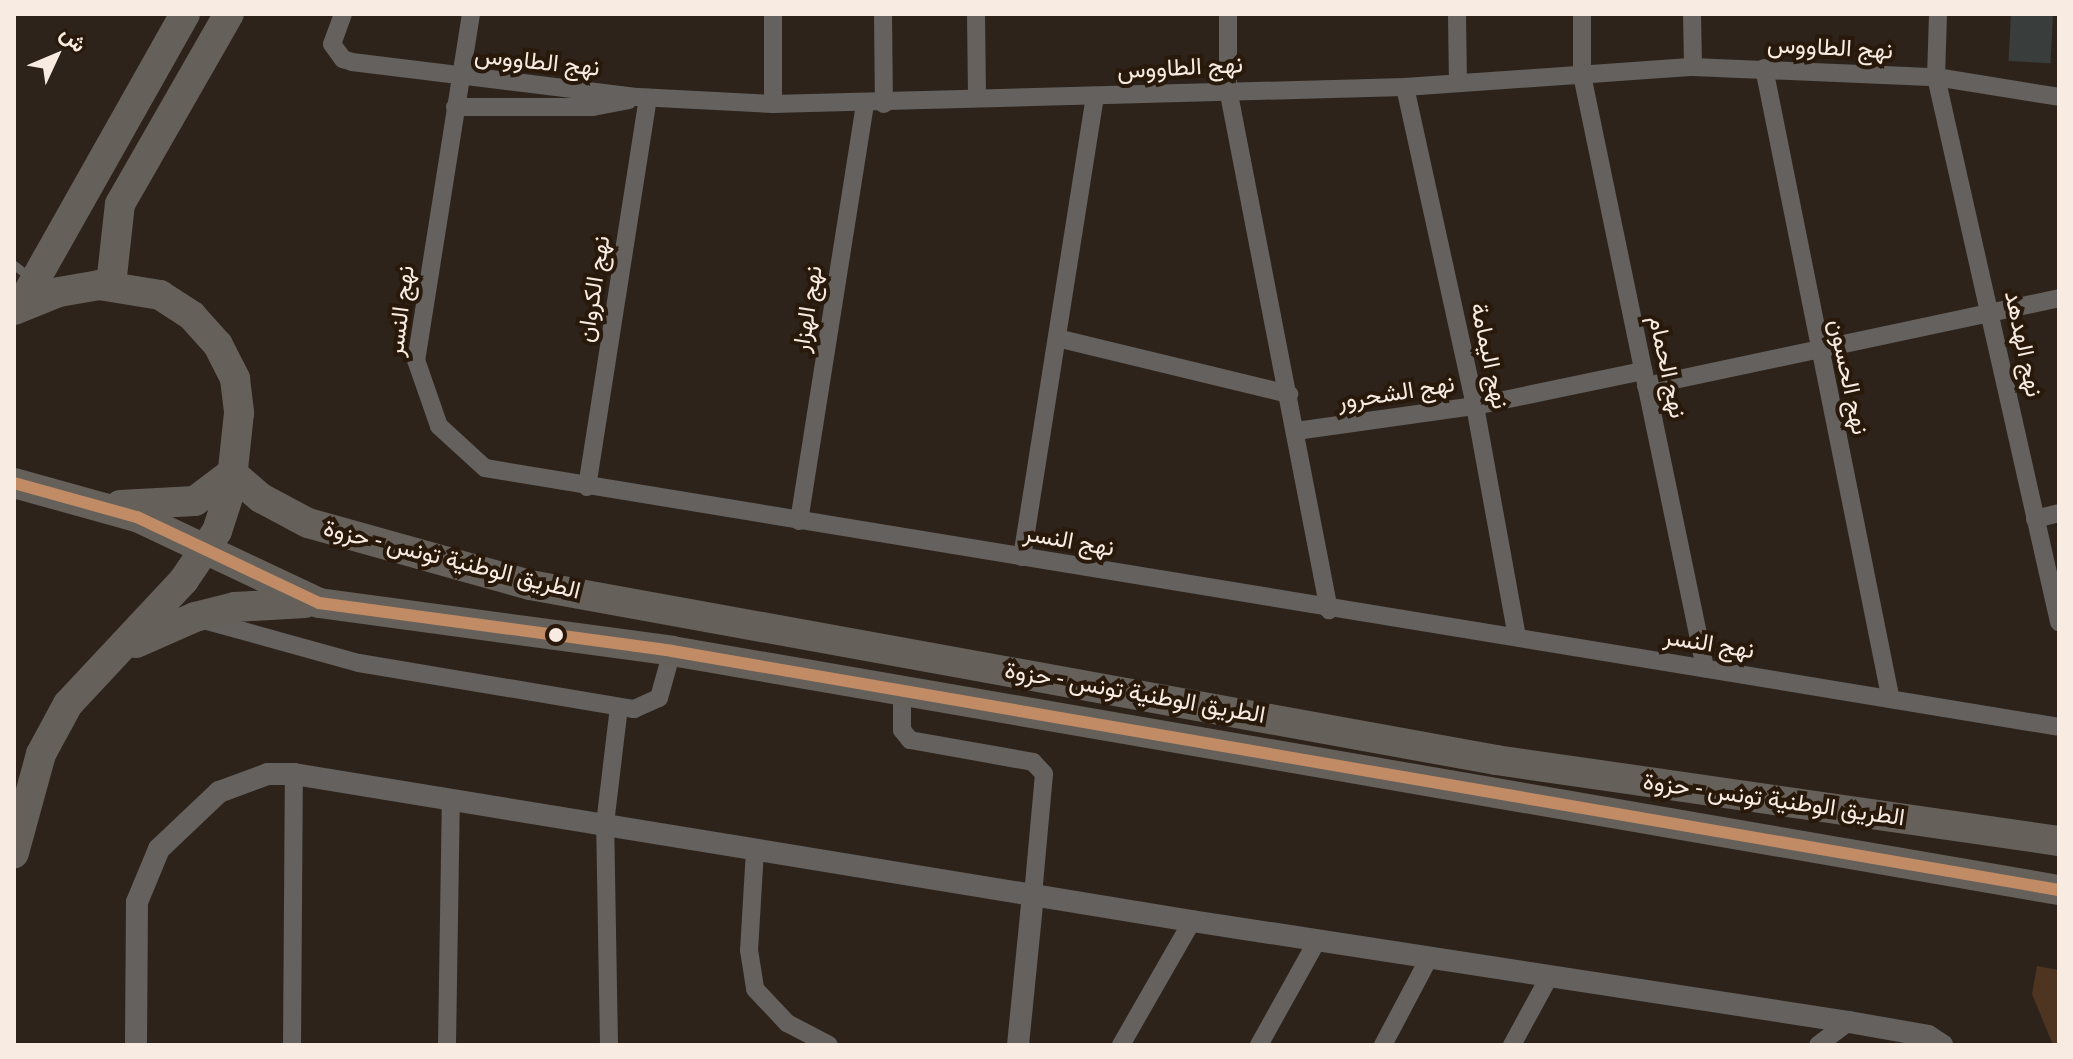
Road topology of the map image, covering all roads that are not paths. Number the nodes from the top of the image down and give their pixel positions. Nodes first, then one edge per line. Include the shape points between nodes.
1 (185, 14) edge
2 (229, 14) edge
3 (471, 14) edge
4 (773, 14) edge
5 (883, 14) edge
6 (976, 14) edge
7 (1228, 14) edge
8 (1457, 14) edge
9 (1582, 14) edge
10 (1692, 14) edge
11 (1938, 14) edge
12 (340, 20) edge
13 (1693, 67) junction
14 (1764, 68) junction
15 (1582, 75) junction
16 (1936, 77) junction
17 (460, 78) junction
18 (1458, 83) junction
19 (1405, 87) junction
20 (1228, 89) junction
21 (1095, 96) junction
22 (643, 97) junction
23 (2059, 97) edge
24 (977, 98) junction
25 (773, 104) junction
26 (875, 104) junction
27 (455, 107) junction
28 (111, 285) junction
29 (21, 290) edge
30 (2059, 298) edge
31 (1991, 310) junction
32 (1057, 338) junction
33 (1817, 347) junction
34 (1644, 378) junction
35 (1289, 394) junction
36 (1475, 406) junction
37 (1296, 431) junction
38 (232, 473) junction
39 (14, 483) edge
40 (587, 487) junction
41 (107, 505) junction
42 (2059, 513) edge
43 (2035, 519) junction
44 (799, 521) junction
45 (207, 551) junction
46 (1022, 557) junction
47 (319, 603) junction
48 (1329, 610) junction
49 (195, 617) junction
50 (2059, 622) edge
51 (1517, 637) junction
52 (672, 651) junction
53 (107, 660) junction
54 (1705, 668) junction
55 (902, 689) junction
56 (1890, 696) junction
57 (619, 707) junction
58 (2059, 727) edge
59 (294, 774) junction
60 (451, 801) junction
61 (605, 824) junction
62 (2059, 841) edge
63 (755, 850) junction
64 (14, 853) edge
65 (2053, 887) edge
66 (1033, 896) junction
67 (1192, 921) junction
68 (1317, 941) junction
69 (1429, 958) junction
70 (1549, 977) junction
71 (1849, 1022) junction
72 (136, 1045) edge
73 (292, 1045) edge
74 (447, 1045) edge
75 (609, 1045) edge
76 (829, 1045) edge
77 (1018, 1045) edge
78 (1121, 1045) edge
79 (1259, 1045) edge
80 (1383, 1045) edge
81 (1512, 1045) edge
82 (1818, 1045) edge
83 (1942, 1045) edge

1 - 29 highway
2 - 28 highway via 120,204
3 - 17 street, نهج النسر
4 - 25 street
5 - 26 street, نهج الهزار
6 - 24 street
7 - 20 street
8 - 18 street
9 - 15 street, نهج الحمام
10 - 13 street
11 - 16 street, نهج الهدهد
12 - 17 street, نهج الطاووس via 332,44 343,59
13 - 14 street, نهج الطاووس
13 - 15 street, نهج الطاووس
14 - 16 street, نهج الطاووس
14 - 33 street, نهج الحسون
15 - 18 street, نهج الطاووس
15 - 34 street, نهج الحمام
16 - 23 street, نهج الطاووس
16 - 31 street, نهج الهدهد
17 - 22 street, نهج الطاووس
17 - 27 street, نهج النسر
18 - 19 street, نهج الطاووس
19 - 20 street, نهج الطاووس
19 - 36 street, نهج اليمامة
20 - 21 street, نهج الطاووس
20 - 35 street
21 - 24 street, نهج الطاووس
21 - 32 street
22 - 25 street, نهج الطاووس
22 - 27 street via 593,107
22 - 40 street, نهج الكروان
24 - 26 street, نهج الطاووس
25 - 26 street, نهج الطاووس
26 - 44 street, نهج الهزار
27 - 40 street, نهج النسر via 416,360 430,409 462,451 485,468
28 - 29 highway via 59,292
28 - 38 highway via 160,295 192,316 218,345 235,379 239,413
30 - 31 street, نهج الشحرور
31 - 33 street, نهج الشحرور
31 - 43 street, نهج الهدهد
32 - 35 street
32 - 46 street
33 - 34 street, نهج الشحرور
33 - 56 street, نهج الحسون
34 - 36 street, نهج الشحرور
34 - 54 street, نهج الحمام
35 - 37 street
36 - 37 street, نهج الشحرور
36 - 51 street, نهج اليمامة
37 - 48 street
38 - 41 highway via 195,501
38 - 45 highway via 225,510
38 - 62 highway, الطريق الوطنية تونس - حزوة via 261,498 308,523 530,585 1496,760
39 - 41 highway
40 - 44 street, نهج النسر
41 - 45 highway, الطريق الوطنية تونس - حزوة
42 - 43 street
43 - 50 street, نهج الهدهد
44 - 46 street, نهج النسر
45 - 47 highway, الطريق الوطنية تونس - حزوة
45 - 53 highway
46 - 48 street, نهج النسر
47 - 49 highway via 263,604
47 - 52 highway, الطريق الوطنية تونس - حزوة
48 - 51 street, نهج النسر
49 - 53 highway
49 - 57 street via 359,663
51 - 54 street, نهج النسر
52 - 55 highway, الطريق الوطنية تونس - حزوة
52 - 57 street via 659,698 648,707
53 - 64 highway via 68,704 41,754
54 - 56 street, نهج النسر
55 - 65 highway, الطريق الوطنية تونس - حزوة
55 - 66 street via 902,730 910,740 1033,762 1044,774
56 - 58 street, نهج النسر
57 - 61 street
59 - 60 street
59 - 72 street via 268,774 219,792 159,849 137,902
59 - 73 street
60 - 61 street
60 - 74 street
61 - 63 street
61 - 75 street
63 - 66 street
63 - 76 street via 749,950 755,989 787,1023
66 - 67 street
66 - 77 street
67 - 68 street
67 - 78 street
68 - 69 street
68 - 79 street
69 - 70 street
69 - 80 street
70 - 71 street
70 - 81 street
71 - 82 street
71 - 83 street via 1928,1036

